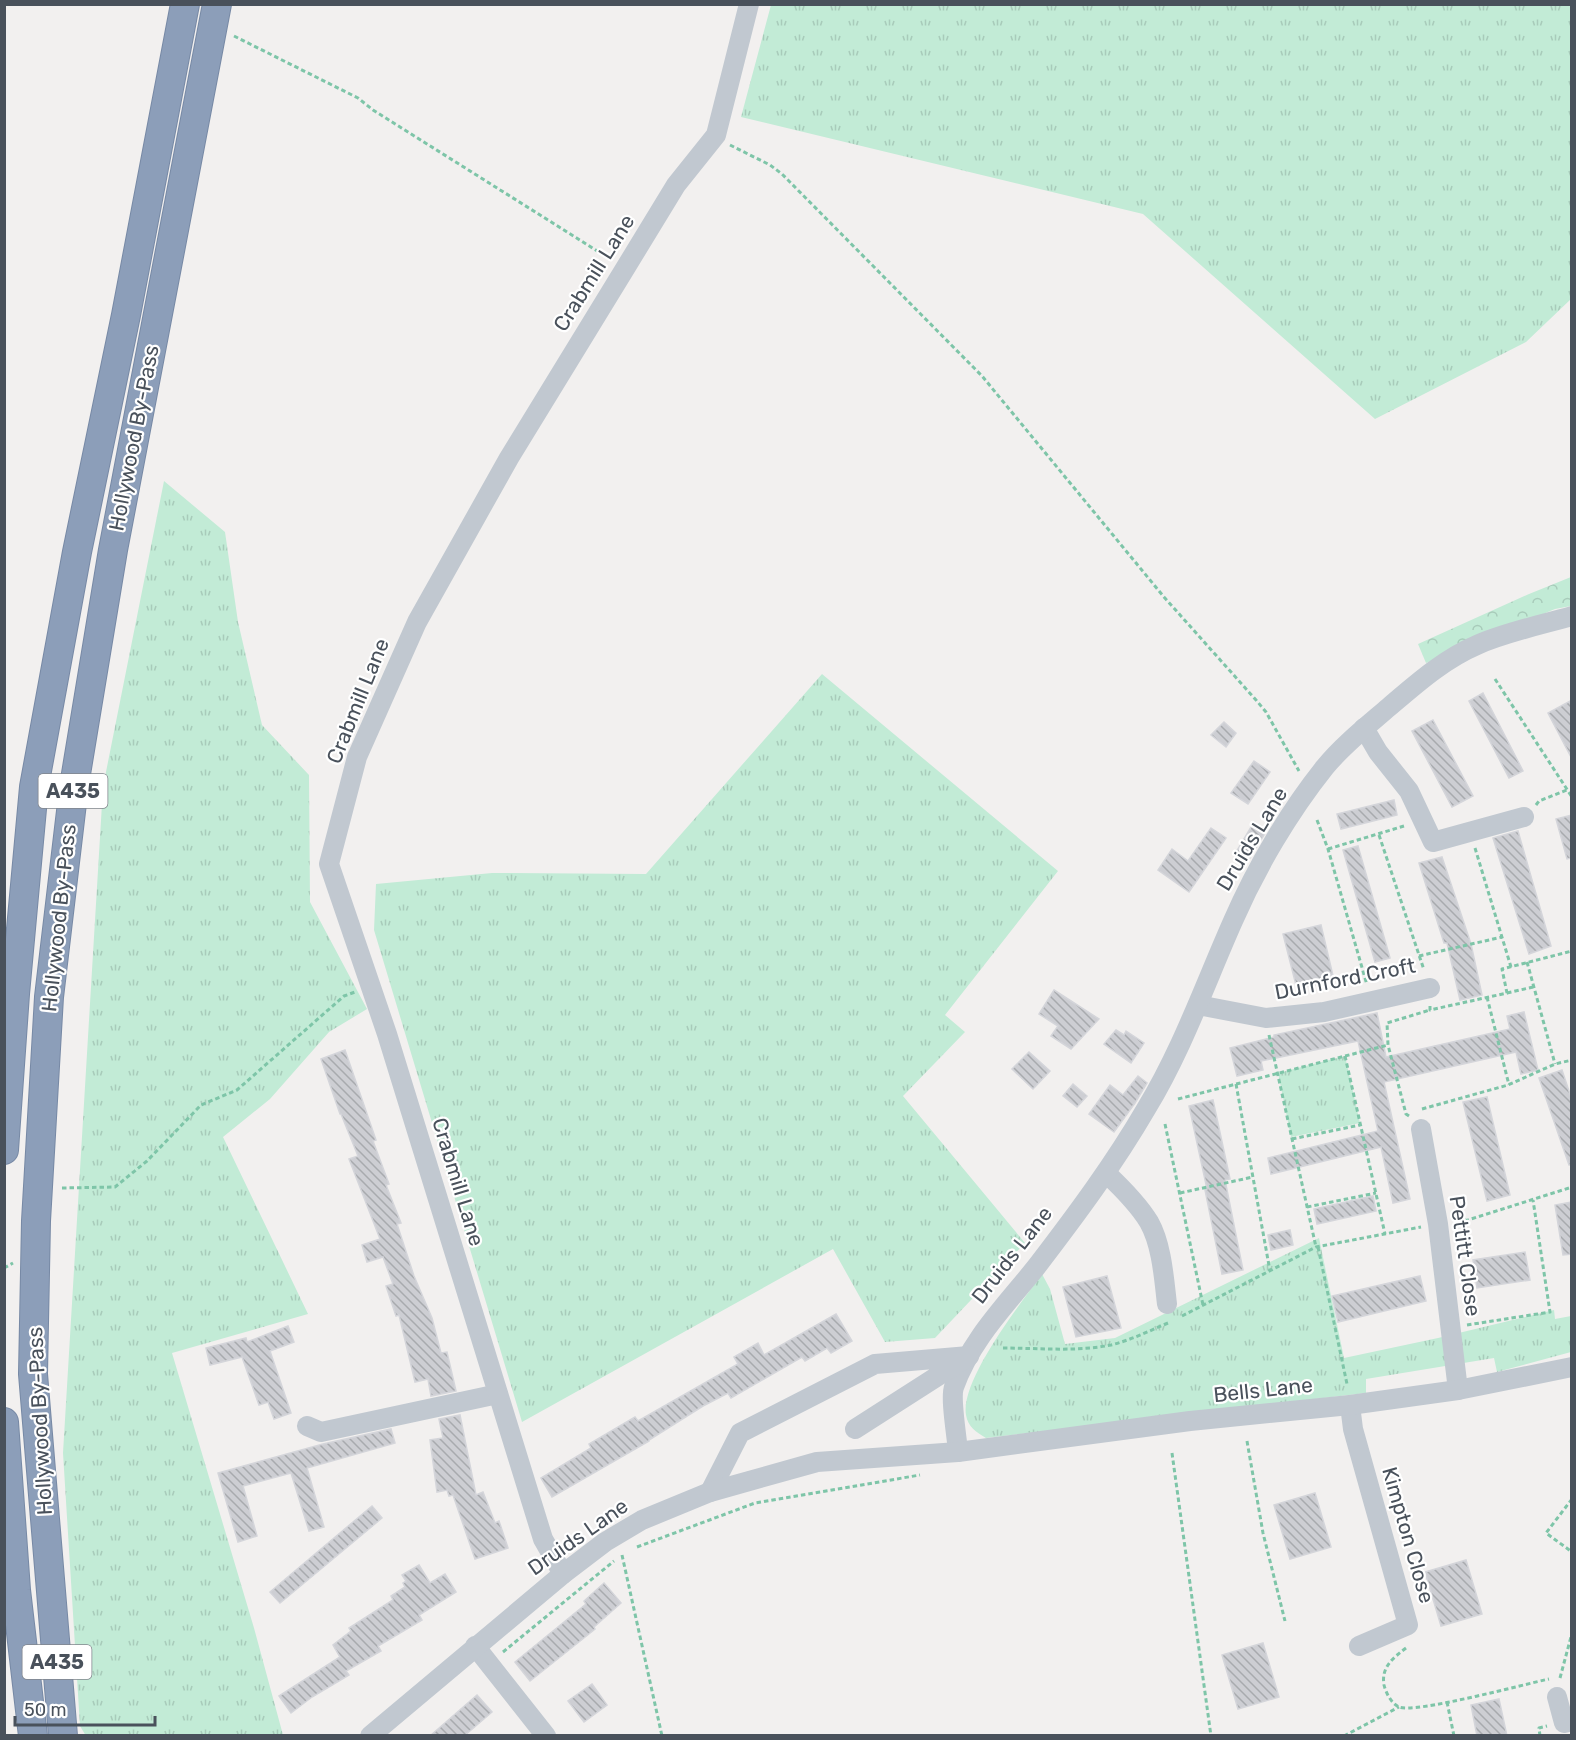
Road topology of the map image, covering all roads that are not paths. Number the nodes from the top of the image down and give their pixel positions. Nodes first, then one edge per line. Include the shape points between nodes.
1 (185, 4) edge
2 (749, 4) edge
3 (215, 15) edge
4 (1571, 617) edge
5 (1364, 728) junction
6 (1524, 817) road end
7 (1430, 988) road end
8 (1198, 1005) junction
9 (1421, 1129) road end
10 (4, 1150) edge
11 (1106, 1173) junction
12 (1172, 1315) road end
13 (969, 1356) junction
14 (1572, 1367) edge
15 (1458, 1390) junction
16 (498, 1394) junction
17 (1350, 1405) junction
18 (4, 1422) edge
19 (307, 1426) dead end
20 (855, 1429) dead end
21 (958, 1452) junction
22 (710, 1492) junction
23 (563, 1574) junction
24 (475, 1646) junction
25 (1359, 1646) dead end
26 (1557, 1696) road end
27 (1572, 1721) edge
28 (33, 1736) edge
29 (63, 1736) edge
30 (370, 1736) edge
31 (546, 1736) edge

1 - 10 highway, Hollywood By-Pass / A435 via 34,787
2 - 16 street, Crabmill Lane via 716,135 676,185 509,458 417,622 357,758 330,864
3 - 29 highway, Hollywood By-Pass / A435 via 112,550 74,786 49,997 36,1221 33,1374
4 - 5 street, Druids Lane via 1478,644 1423,678
5 - 6 street via 1409,791 1433,842
5 - 8 street, Druids Lane via 1326,766 1258,869
7 - 8 street, Durnford Croft via 1324,1012 1266,1018
8 - 11 street, Druids Lane via 1148,1107
9 - 15 street, Pettitt Close via 1438,1224
11 - 12 street via 1150,1223
11 - 13 street, Druids Lane via 990,1322
13 - 20 street
13 - 21 street, Druids Lane via 953,1389
13 - 22 street via 875,1364 740,1433
14 - 15 street, Bells Lane
15 - 17 street, Bells Lane
16 - 19 street via 321,1432
16 - 23 street, Crabmill Lane via 543,1539
17 - 21 street, Bells Lane via 1190,1421
17 - 25 street, Kimpton Close via 1353,1429 1408,1625
18 - 28 highway, Hollywood By-Pass / A435 via 16,1590
21 - 22 street, Druids Lane via 817,1462
22 - 23 street, Druids Lane via 642,1520
23 - 24 street, Druids Lane
24 - 30 street, Druids Lane
24 - 31 street
26 - 27 street via 1564,1723

